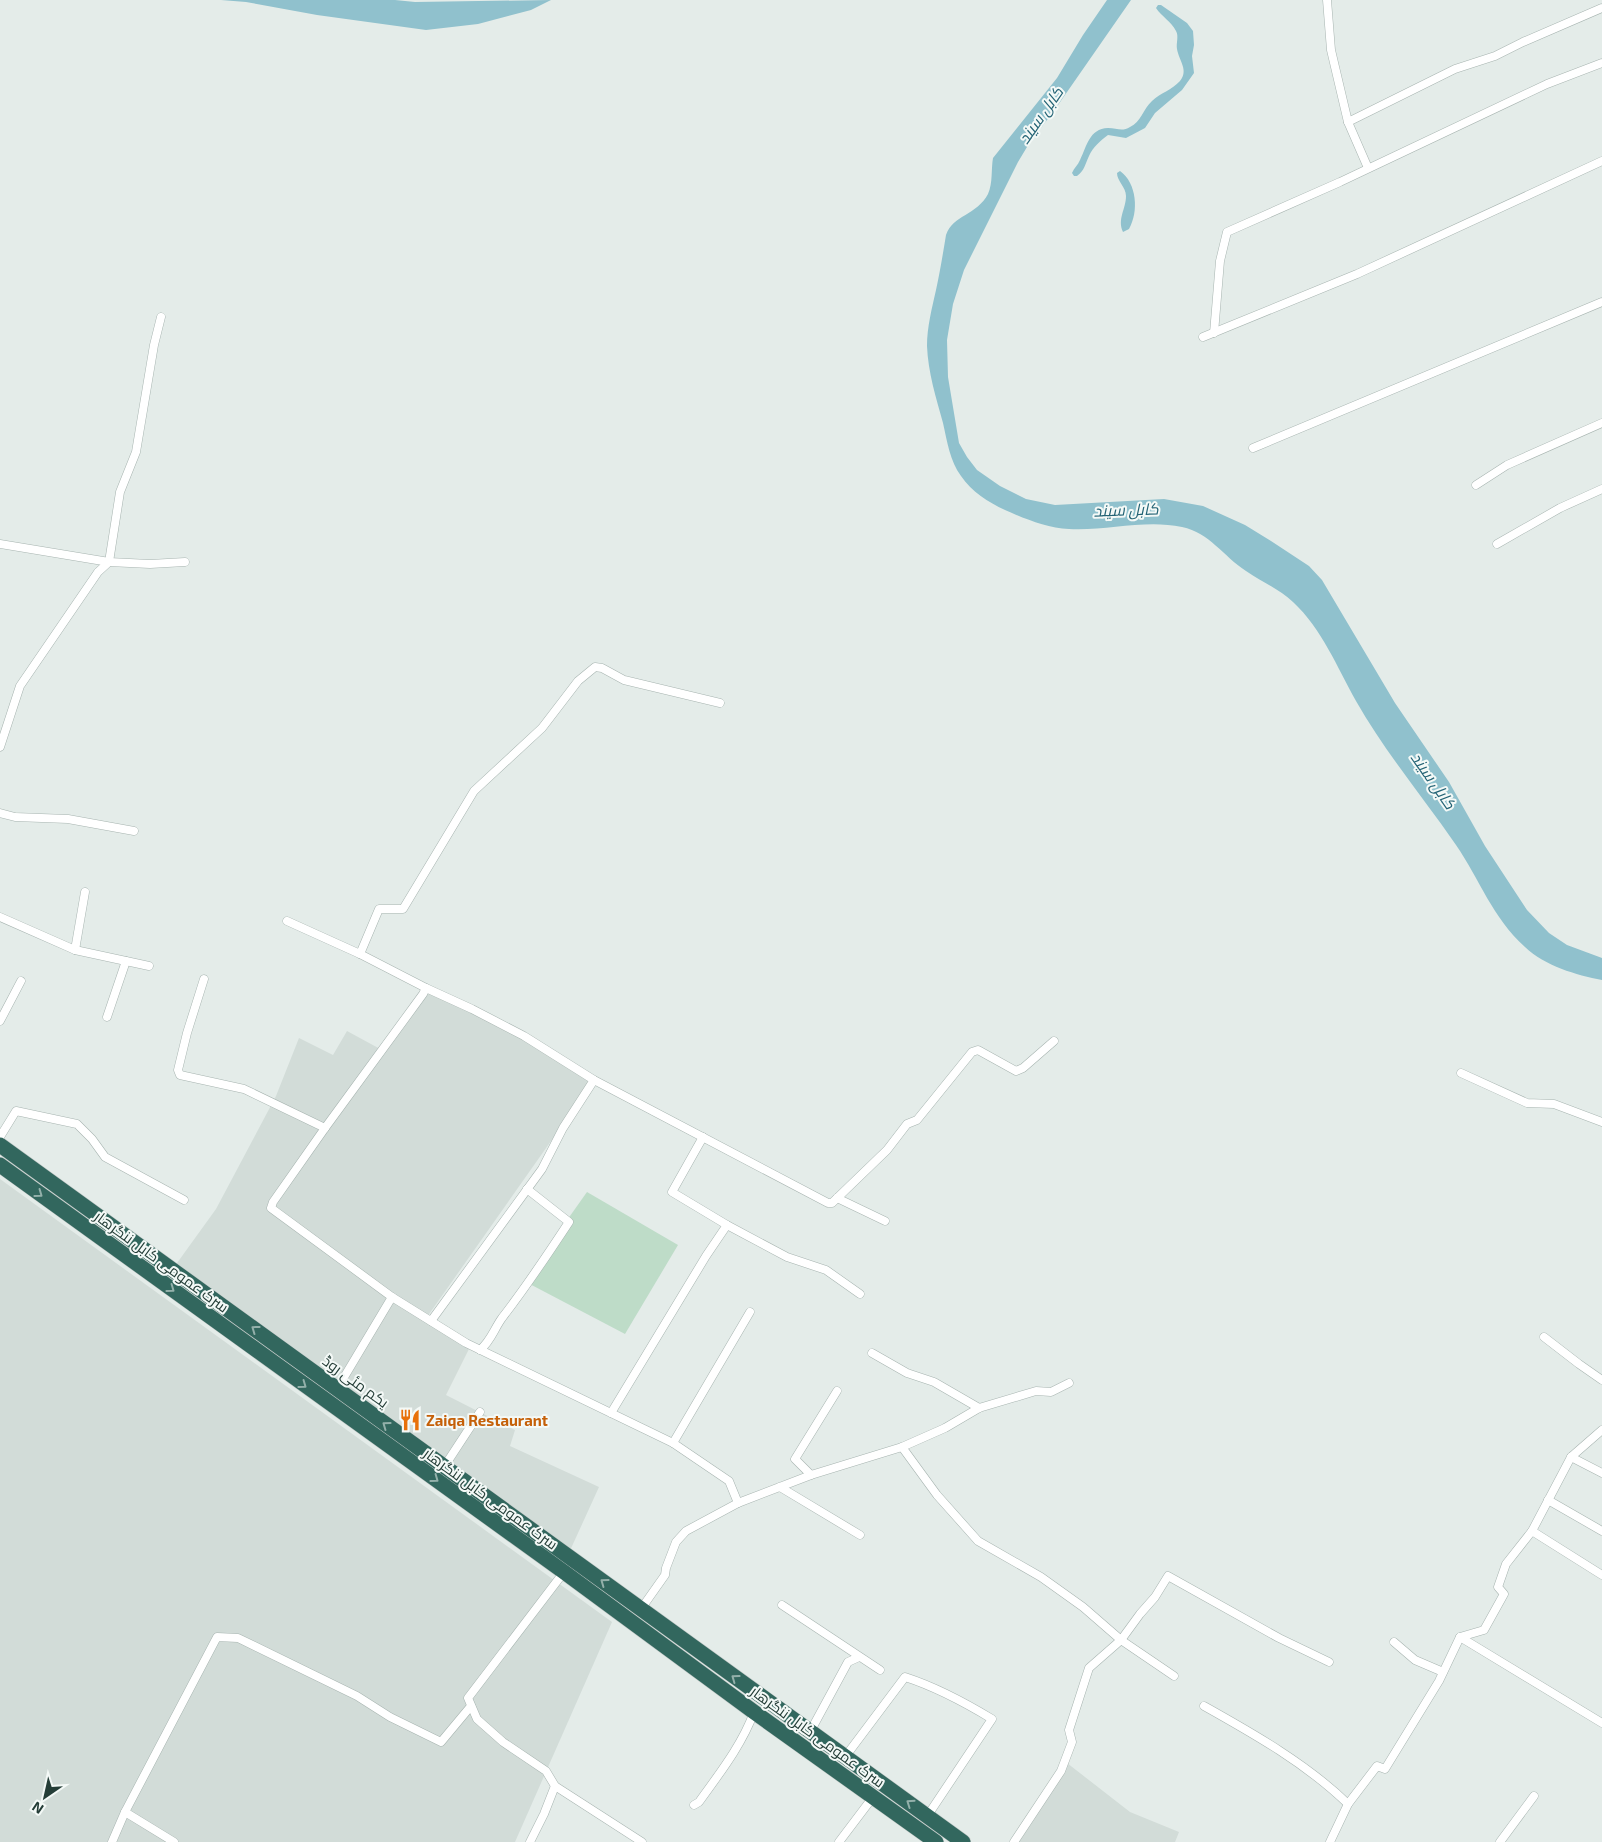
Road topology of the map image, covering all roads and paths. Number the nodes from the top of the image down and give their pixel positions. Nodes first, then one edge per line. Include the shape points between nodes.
1 (1327, 0) edge
2 (1602, 8) edge
3 (1602, 63) edge
4 (1348, 122) junction
5 (1602, 160) edge
6 (1368, 168) junction
7 (1602, 302) edge
8 (161, 317) dead end
9 (1214, 333) junction
10 (1203, 337) dead end
11 (1602, 423) edge
12 (1253, 448) dead end
13 (1476, 485) dead end
14 (1602, 489) edge
15 (0, 544) edge
16 (1497, 544) dead end
17 (109, 562) junction
18 (185, 562) dead end
19 (720, 703) dead end
20 (0, 747) edge
21 (0, 813) edge
22 (134, 831) dead end
23 (85, 892) dead end
24 (0, 917) edge
25 (287, 921) dead end
26 (75, 950) junction
27 (360, 954) junction
28 (126, 961) junction
29 (149, 966) dead end
30 (204, 979) dead end
31 (21, 981) dead end
32 (426, 988) junction
33 (107, 1017) dead end
34 (0, 1021) edge
35 (1054, 1041) dead end
36 (1462, 1073) dead end
37 (594, 1080) junction
38 (1602, 1122) edge
39 (325, 1128) junction
40 (0, 1137) edge
41 (703, 1137) junction
42 (0, 1145) edge
43 (0, 1165) edge
44 (527, 1189) junction
45 (837, 1198) junction
46 (184, 1200) dead end
47 (885, 1221) dead end
48 (727, 1225) junction
49 (172, 1270) joint
50 (860, 1294) dead end
51 (392, 1297) junction
52 (750, 1312) dead end
53 (430, 1321) junction
54 (1544, 1337) dead end
55 (480, 1350) junction
56 (872, 1353) dead end
57 (1602, 1380) edge
58 (1069, 1383) dead end
59 (337, 1389) junction
60 (837, 1391) dead end
61 (979, 1408) junction
62 (480, 1412) dead end
63 (611, 1412) junction
64 (1602, 1430) edge
65 (673, 1443) junction
66 (902, 1447) junction
67 (1571, 1457) junction
68 (444, 1467) junction
69 (1602, 1474) edge
70 (811, 1475) junction
71 (780, 1487) junction
72 (1548, 1500) junction
73 (738, 1502) junction
74 (1532, 1531) junction
75 (1602, 1531) edge
76 (860, 1535) dead end
77 (568, 1555) joint
78 (564, 1572) junction
79 (1602, 1575) edge
80 (782, 1605) dead end
81 (641, 1609) junction
82 (1460, 1637) junction
83 (1121, 1640) junction
84 (1394, 1642) dead end
85 (859, 1657) junction
86 (1330, 1662) dead end
87 (880, 1670) dead end
88 (1443, 1672) junction
89 (1174, 1676) dead end
90 (471, 1706) junction
91 (1204, 1706) dead end
92 (754, 1712) junction
93 (1602, 1723) edge
94 (810, 1732) junction
95 (845, 1757) junction
96 (555, 1786) junction
97 (1534, 1796) dead end
98 (873, 1797) junction
99 (1348, 1804) junction
100 (694, 1805) dead end
101 (125, 1812) junction
102 (928, 1816) junction
103 (112, 1842) edge
104 (174, 1842) edge
105 (530, 1842) edge
106 (642, 1842) edge
107 (838, 1842) edge
108 (936, 1842) edge
109 (963, 1842) edge
110 (1014, 1842) edge
111 (1330, 1842) edge
112 (1500, 1842) edge

1 - 4 street via 1330,50
2 - 4 street via 1495,56 1455,69
3 - 6 street via 1548,84
4 - 6 street
5 - 9 street via 1365,271
6 - 9 street via 1227,232 1220,261
7 - 12 street
8 - 17 street via 136,452 120,492
9 - 10 street
11 - 13 street via 1507,465
14 - 16 street via 1560,508
15 - 17 street
17 - 18 street
17 - 20 street via 98,572 20,686
19 - 27 street via 624,680 595,667 578,681 542,728 474,791 403,909 379,909
21 - 22 street via 15,817 68,819
23 - 26 street
24 - 26 street
25 - 27 street
26 - 28 street
27 - 32 street
28 - 29 street
28 - 33 street
30 - 39 street via 187,1033 178,1070 180,1075 244,1089
31 - 34 street
32 - 37 street via 524,1036
32 - 39 street
35 - 45 street via 1016,1071 978,1050 972,1052 917,1120 907,1124 888,1150
36 - 38 street via 1527,1103 1554,1104
37 - 41 street
37 - 44 street
39 - 51 street via 272,1208
40 - 46 street via 16,1110 77,1124 105,1157
41 - 45 street via 828,1203
41 - 48 street via 672,1192
42 - 49 highway, سرک عمومی کابل ننگرهار
43 -> 78 highway, سرک عمومی کابل ننگرهار
44 - 53 street
44 - 55 street via 569,1222 499,1322 488,1343
45 - 47 street
48 - 50 street via 787,1257 826,1270
48 - 63 street
59 -> 49 highway, یکم مئی روڈ
51 - 53 street
51 - 59 street
52 - 65 street
53 - 55 street
54 - 57 street
55 - 63 street
56 - 61 street via 907,1373 934,1382
58 - 61 street via 1052,1392 1036,1391
68 -> 59 highway, یکم مئی روڈ
60 - 70 street via 795,1459
61 - 66 street
62 - 68 street
63 - 65 street
64 - 67 street
65 - 73 street via 728,1480
66 - 70 street
66 - 83 street via 978,1541 1041,1577
67 - 69 street
67 - 72 street
68 - 77 highway, یکم مئی روڈ
70 - 71 street
71 - 73 street
71 - 76 street
72 - 74 street
72 - 75 street
73 - 81 street via 686,1531 676,1542 665,1575
74 - 79 street
74 - 82 street via 1506,1564 1498,1587 1504,1594 1484,1630
81 -> 77 highway, سرک عمومی کابل ننگرهار
78 - 90 street via 468,1698
78 - 92 highway, سرک عمومی کابل ننگرهار
80 - 85 street
94 -> 81 highway, سرک عمومی کابل ننگرهار
82 - 88 street
82 - 93 street
83 - 86 street via 1168,1576 1279,1638
83 - 89 street
83 - 110 street via 1089,1668 1068,1730 1072,1742 1061,1771
84 - 88 street via 1415,1660
85 - 87 street
85 - 94 street via 848,1662
88 - 99 street via 1385,1770 1377,1766
90 - 96 street via 477,1719 503,1742 546,1771
90 - 101 street via 441,1742 390,1717 357,1696 238,1638 217,1637
91 - 99 street via 1250,1732 1330,1786
92 - 98 highway, سرک عمومی کابل ننگرهار
92 - 100 street via 721,1770
94 - 95 highway, سرک عمومی کابل ننگرهار
102 -> 95 highway, سرک عمومی کابل ننگرهار
95 - 102 street via 905,1677 927,1684 992,1719
96 - 105 street
96 - 106 street
97 - 112 street
98 - 107 street
98 - 108 highway, سرک عمومی کابل ننگرهار
99 - 111 street
101 - 103 street
101 - 104 street
102 - 109 highway, سرک عمومی کابل ننگرهار

